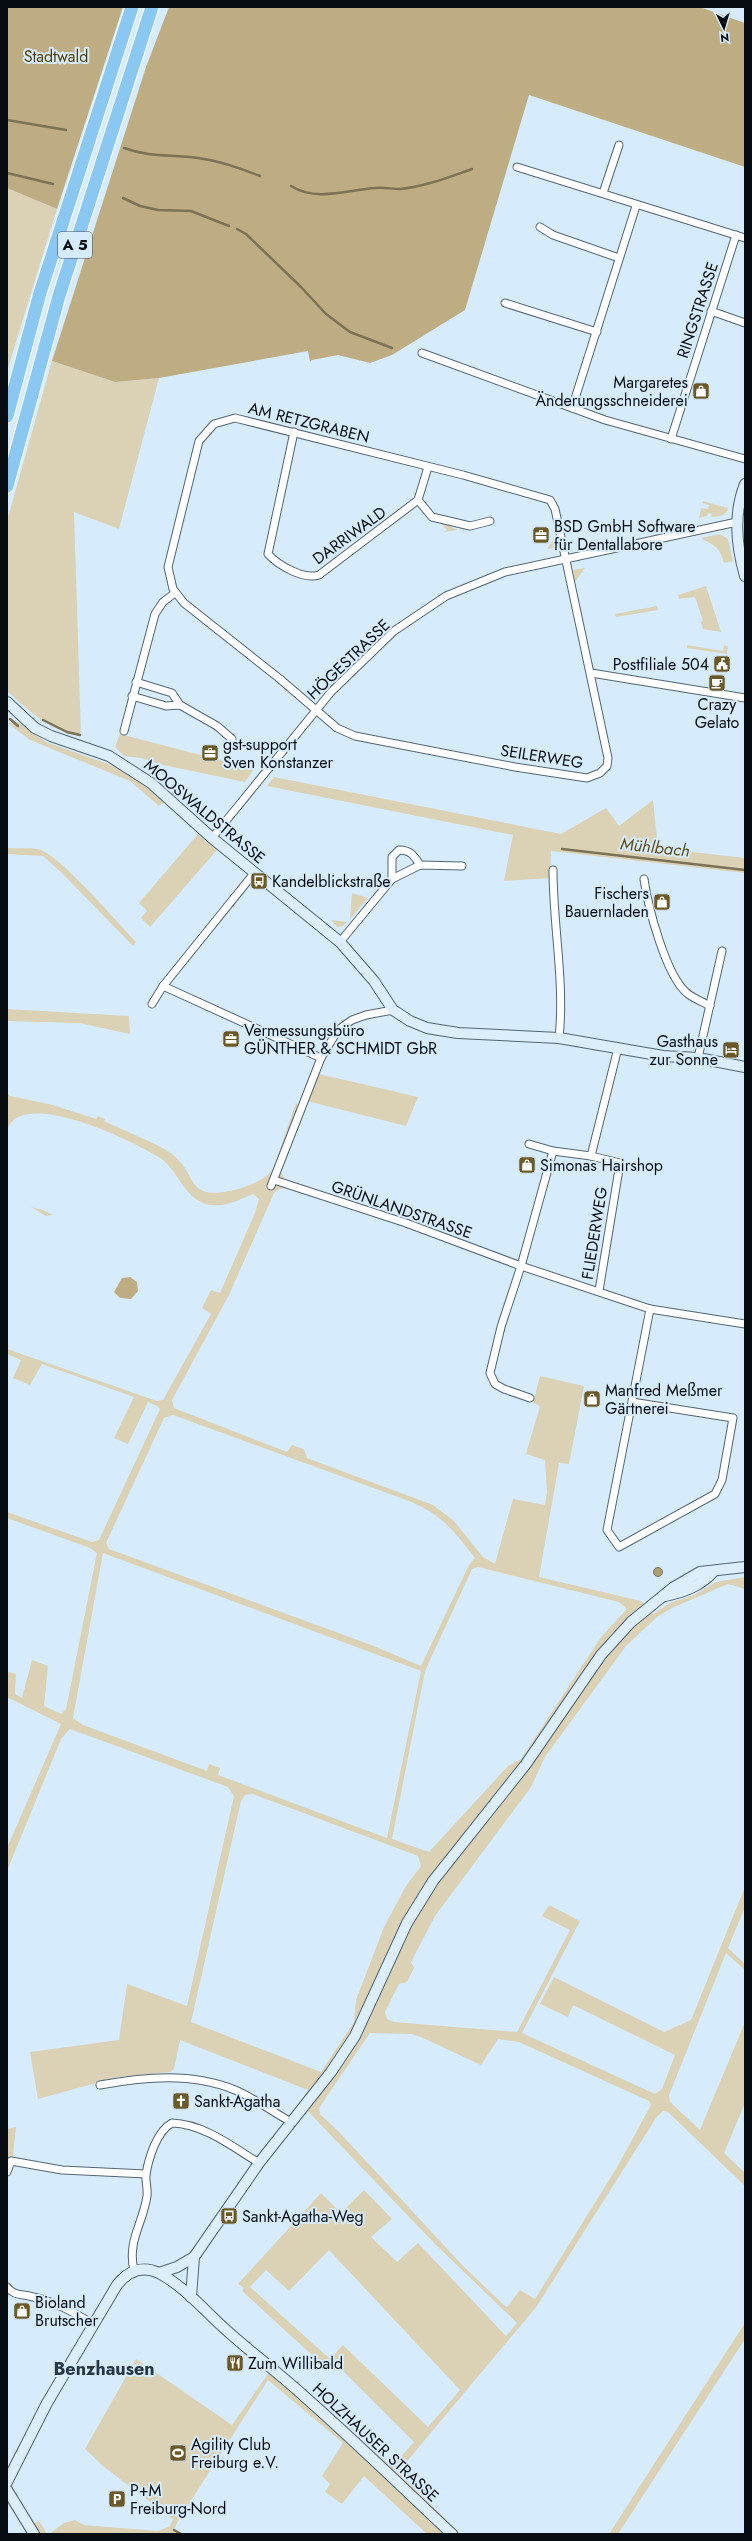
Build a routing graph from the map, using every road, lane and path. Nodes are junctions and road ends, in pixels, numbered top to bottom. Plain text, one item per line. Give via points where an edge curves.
1 (132, 7) edge
2 (152, 7) edge
3 (619, 145) dead end
4 (517, 167) dead end
5 (604, 193) junction
6 (636, 206) junction
7 (540, 227) dead end
8 (736, 235) junction
9 (745, 238) edge
10 (619, 258) junction
11 (505, 303) dead end
12 (711, 311) junction
13 (745, 323) edge
14 (597, 332) junction
15 (422, 353) dead end
16 (572, 408) junction
17 (7, 416) edge
18 (294, 432) junction
19 (671, 439) junction
20 (745, 459) edge
21 (428, 467) junction
22 (745, 484) edge
23 (7, 486) edge
24 (418, 500) junction
25 (490, 521) dead end
26 (737, 522) junction
27 (566, 558) junction
28 (745, 576) edge
29 (176, 593) junction
30 (591, 673) junction
31 (136, 682) junction
32 (132, 696) junction
33 (745, 698) edge
34 (7, 702) edge
35 (180, 705) junction
36 (315, 710) junction
37 (124, 731) dead end
38 (232, 739) dead end
39 (212, 838) junction
40 (420, 866) junction
41 (462, 866) dead end
42 (553, 870) dead end
43 (255, 872) junction
44 (392, 879) junction
45 (644, 879) dead end
46 (340, 942) junction
47 (722, 950) dead end
48 (163, 986) junction
49 (152, 1004) dead end
50 (710, 1006) junction
51 (393, 1010) junction
52 (559, 1038) junction
53 (618, 1048) junction
54 (321, 1058) junction
55 (698, 1058) junction
56 (745, 1067) edge
57 (529, 1144) dead end
58 (553, 1151) junction
59 (591, 1156) junction
60 (521, 1266) junction
61 (599, 1290) junction
62 (650, 1309) junction
63 (745, 1324) edge
64 (530, 1398) dead end
65 (632, 1402) junction
66 (745, 1567) edge
67 (100, 2086) dead end
68 (291, 2122) junction
69 (259, 2163) junction
70 (7, 2172) edge
71 (146, 2174) junction
72 (194, 2257) junction
73 (134, 2271) junction
74 (159, 2273) junction
75 (7, 2287) edge
76 (191, 2297) junction
77 (92, 2324) junction
78 (7, 2482) edge
79 (7, 2490) edge
80 (11, 2503) edge
81 (34, 2534) edge
82 (452, 2534) edge

1 - 17 highway, A 5 via 40,294
2 - 23 highway, A 5 via 59,296
3 - 5 street
4 - 5 street
5 - 6 street
6 - 8 street
6 - 10 street
7 - 10 street via 554,235
8 - 9 street
8 - 12 street, RINGSTRASSE
10 - 14 street
11 - 14 street
12 - 13 street
12 - 19 street, RINGSTRASSE
14 - 16 street
15 - 16 street
16 - 19 street
18 - 21 street, AM RETZGRABEN
18 - 24 street, DARRIWALD via 268,554 277,564 312,577 319,576
18 - 29 street, AM RETZGRABEN via 236,418 214,424 202,436 168,567
19 - 20 street
21 - 24 street
21 - 27 street, AM RETZGRABEN via 470,476 550,500 555,509
22 - 26 street
24 - 25 street via 432,517 470,526
26 - 27 street, HÖGESTRASSE
26 - 28 street via 738,547
27 - 30 street, SEILERWEG
27 - 36 street, HÖGESTRASSE via 504,572 446,596 390,635
29 - 31 street via 163,602 155,614
29 - 36 street, AM RETZGRABEN via 184,603
30 - 33 street
30 - 36 street, SEILERWEG via 608,758 607,766 591,778 516,767 355,736 337,728
31 - 32 street
31 - 35 street via 172,693
32 - 35 street via 166,706
32 - 37 street
34 - 39 street, MOOSWALDSTRASSE via 17,714 46,733 109,756 131,769 151,783
35 - 38 street via 217,726
36 - 39 street, HÖGESTRASSE
39 - 43 street, MOOSWALDSTRASSE
40 - 41 street
40 - 44 street
40 - 44 street via 414,855 406,850 399,850 392,857
42 - 52 street via 555,937 561,997
43 - 46 street, MOOSWALDSTRASSE
43 - 48 street
44 - 46 street
45 - 50 street via 647,900 674,976 688,994
46 - 51 street, MOOSWALDSTRASSE via 370,976
47 - 50 street
48 - 49 street
48 - 54 street
50 - 55 street
51 - 52 street, MOOSWALDSTRASSE via 427,1028 458,1033
51 - 54 street via 352,1020 338,1030
52 - 53 street, MOOSWALDSTRASSE
53 - 55 street, MOOSWALDSTRASSE via 663,1056
53 - 59 street
54 - 60 street, GRÜNLANDSTRASSE via 272,1183 406,1223
55 - 56 street, MOOSWALDSTRASSE
57 - 58 street, FLIEDERWEG
58 - 59 street, FLIEDERWEG
58 - 60 street
59 - 61 street, FLIEDERWEG via 620,1163
60 - 61 street, GRÜNLANDSTRASSE
60 - 64 street via 501,1327 490,1373 495,1384
61 - 62 street, GRÜNLANDSTRASSE
62 - 63 street, GRÜNLANDSTRASSE
62 - 65 street
65 - 65 street via 607,1530 619,1547 715,1494 722,1480 733,1418
66 - 68 street via 700,1572 674,1587 632,1622 601,1655 526,1764 433,1880 407,1923 355,2036 331,2072
67 - 68 street via 142,2078 193,2080 235,2090
68 - 69 street
69 - 71 street via 206,2132 172,2123 164,2128 158,2138
69 - 72 street
70 - 71 street via 11,2161 62,2170
71 - 73 street via 147,2195 130,2254
72 - 74 street via 177,2267
72 - 76 street
73 - 74 street via 145,2269
73 - 77 street via 124,2276
74 - 76 street, HOLZHAUSER STRASSE
75 - 77 street via 13,2294 48,2300 67,2308
76 - 82 street, HOLZHAUSER STRASSE via 209,2316 305,2396
77 - 78 street
79 - 80 street
80 - 81 street

